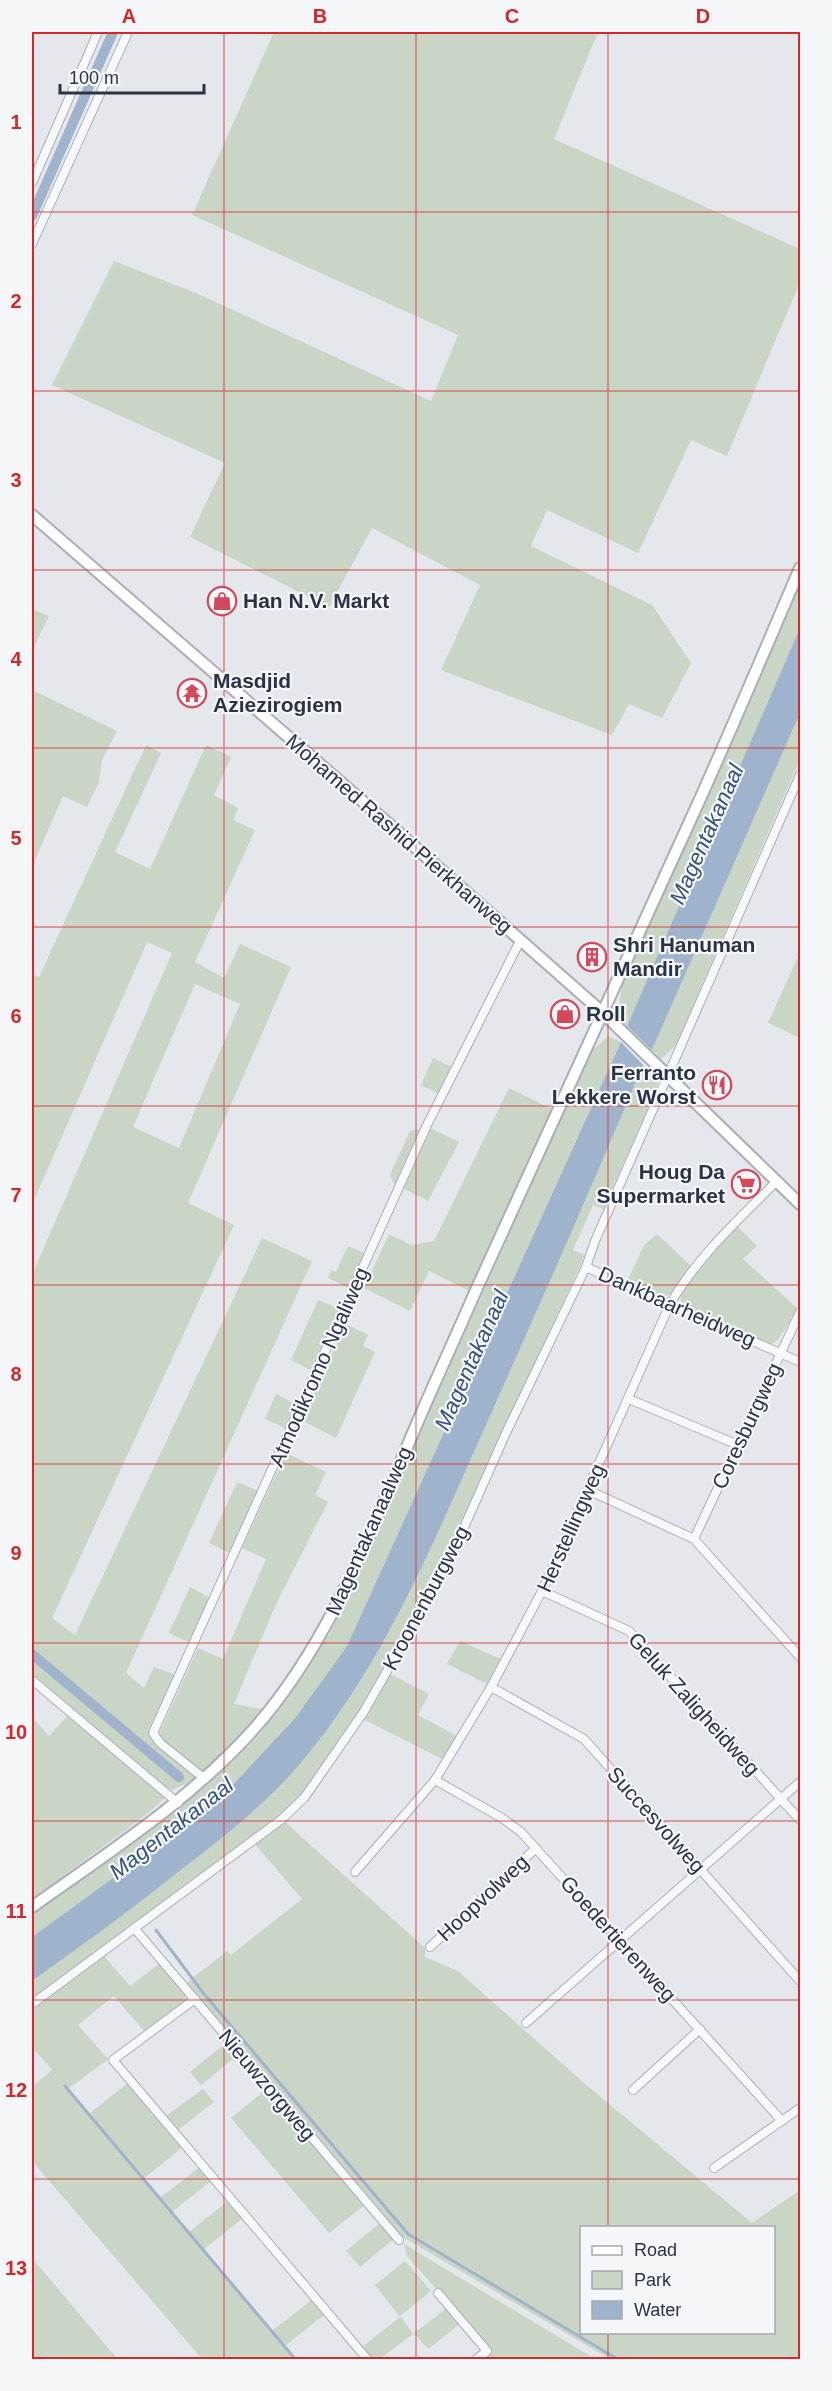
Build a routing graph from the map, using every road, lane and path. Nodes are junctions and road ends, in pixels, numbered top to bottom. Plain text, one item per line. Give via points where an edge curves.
1 (98, 32) edge
2 (128, 32) edge
3 (32, 183) edge
4 (32, 244) edge
5 (32, 515) edge
6 (801, 568) edge
7 (801, 775) edge
8 (520, 941) junction
9 (602, 1012) junction
10 (668, 1076) junction
11 (777, 1181) junction
12 (801, 1204) edge
13 (586, 1267) junction
14 (670, 1304) junction
15 (801, 1312) edge
16 (781, 1352) junction
17 (801, 1362) edge
18 (629, 1399) junction
19 (738, 1445) junction
20 (588, 1490) junction
21 (694, 1539) junction
22 (542, 1592) junction
23 (801, 1657) edge
24 (32, 1680) edge
25 (491, 1687) junction
26 (205, 1779) junction
27 (435, 1780) junction
28 (801, 1782) edge
29 (780, 1799) junction
30 (178, 1803) junction
31 (801, 1820) edge
32 (536, 1848) junction
33 (701, 1870) junction
34 (355, 1872) dead end
35 (32, 1907) edge
36 (135, 1929) junction
37 (620, 1940) junction
38 (430, 1947) dead end
39 (801, 1981) edge
40 (195, 1999) junction
41 (32, 2004) edge
42 (526, 2023) dead end
43 (700, 2029) junction
44 (633, 2090) dead end
45 (801, 2108) edge
46 (782, 2121) junction
47 (714, 2168) dead end
48 (399, 2240) dead end
49 (438, 2293) dead end
50 (368, 2360) edge
51 (476, 2360) edge

1 - 3 street
2 - 4 street
5 - 8 street, Mohamed Rashid Pierkhanweg
6 - 9 street, Magentakanaalweg
7 - 10 street, Kroonenburgweg
8 - 9 street, Mohamed Rashid Pierkhanweg
8 - 26 street, Atmodikromo Ngaliweg via 427,1125 153,1733
9 - 10 street, Mohamed Rashid Pierkhanweg
9 - 26 street, Magentakanaalweg via 321,1637 254,1729
10 - 11 street, Mohamed Rashid Pierkhanweg
10 - 13 street, Kroonenburgweg
11 - 12 street, Mohamed Rashid Pierkhanweg
11 - 14 street, Herstellingweg via 707,1251
13 - 14 street, Dankbaarheidweg
13 - 36 street, Kroonenburgweg via 446,1568 363,1713 330,1762 304,1798 282,1819
14 - 16 street, Dankbaarheidweg
14 - 18 street, Herstellingweg
15 - 16 street, Coresburgweg
16 - 17 street, Dankbaarheidweg
16 - 19 street, Coresburgweg
18 - 19 street
18 - 20 street, Herstellingweg
19 - 21 street, Coresburgweg
20 - 21 street
20 - 22 street, Herstellingweg
21 - 23 street
22 - 25 street, Herstellingweg
22 - 29 street, Geluk Zaligheidweg via 629,1631
24 - 30 street
25 - 27 street, Herstellingweg
25 - 33 street, Succesvolweg via 584,1739
26 - 30 street, Magentakanaalweg
27 - 32 street, Goedertierenweg via 502,1818
27 - 34 street, Herstellingweg
28 - 29 street
29 - 31 street, Geluk Zaligheidweg
29 - 33 street
30 - 35 street, Magentakanaalweg
32 - 37 street, Goedertierenweg
32 - 38 street, Hoopvolweg
33 - 37 street
33 - 39 street, Succesvolweg
36 - 40 street, Nieuwzorgweg
36 - 41 street, Kroonenburgweg
37 - 42 street
37 - 43 street, Goedertierenweg
40 - 48 street, Nieuwzorgweg
40 - 50 street via 113,2060
43 - 44 street
43 - 46 street, Goedertierenweg
45 - 46 street
46 - 47 street
49 - 51 street via 488,2351

